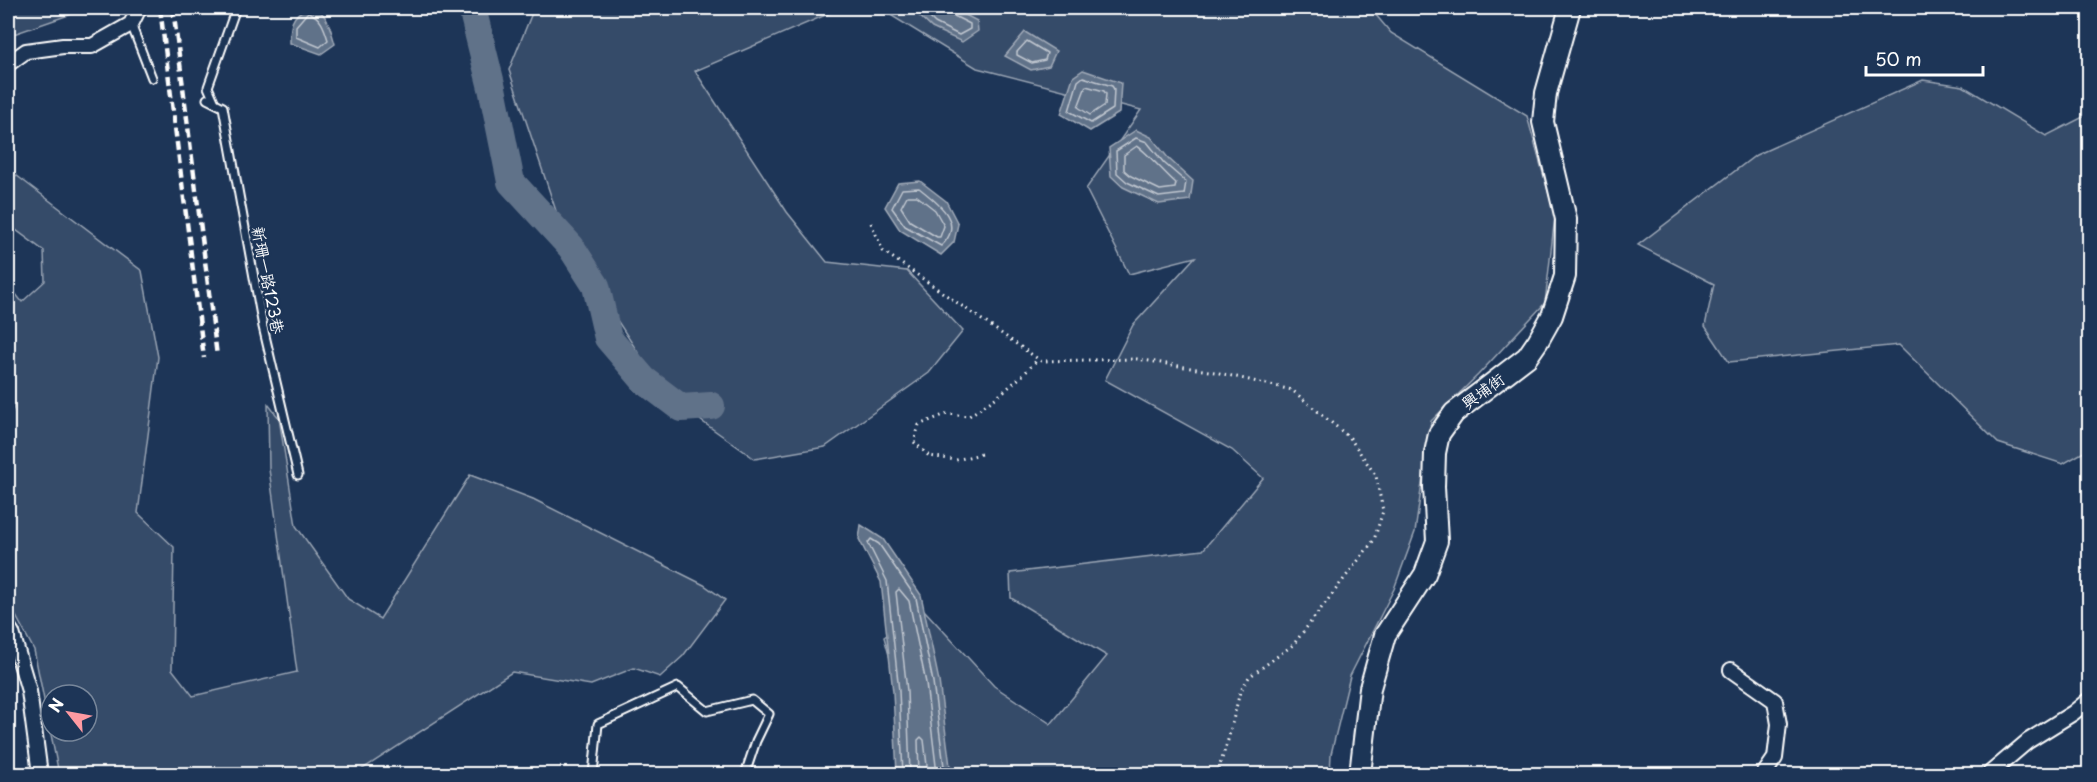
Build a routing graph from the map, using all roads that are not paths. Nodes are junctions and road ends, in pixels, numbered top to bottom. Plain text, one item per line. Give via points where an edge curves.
1 (139, 8) edge
2 (236, 8) edge
3 (1570, 8) edge
4 (131, 24) junction
5 (8, 64) edge
6 (152, 78) dead end
7 (207, 99) dead end
8 (215, 103) junction
9 (298, 474) dead end
10 (8, 627) edge
11 (1731, 670) dead end
12 (2090, 699) edge
13 (40, 774) edge
14 (593, 774) edge
15 (745, 774) edge
16 (1360, 774) edge
17 (1764, 774) edge
18 (1989, 774) edge

1 - 4 street
2 - 8 lane via 208,87
3 - 16 street, 興埔街 via 1546,93 1543,122 1566,219 1565,276 1551,316 1527,357 1454,412 1439,434 1434,487 1437,541 1425,574 1385,635 1370,688
4 - 5 street via 92,46 26,51
4 - 6 lane
7 - 8 lane
8 - 9 lane, 新珊一路123巷 via 223,107 262,327
10 - 13 street via 29,691
11 - 17 street via 1775,701 1779,724 1775,758
12 - 18 street via 2028,741
14 - 15 lane via 598,724 678,687 707,711 752,700 769,714

